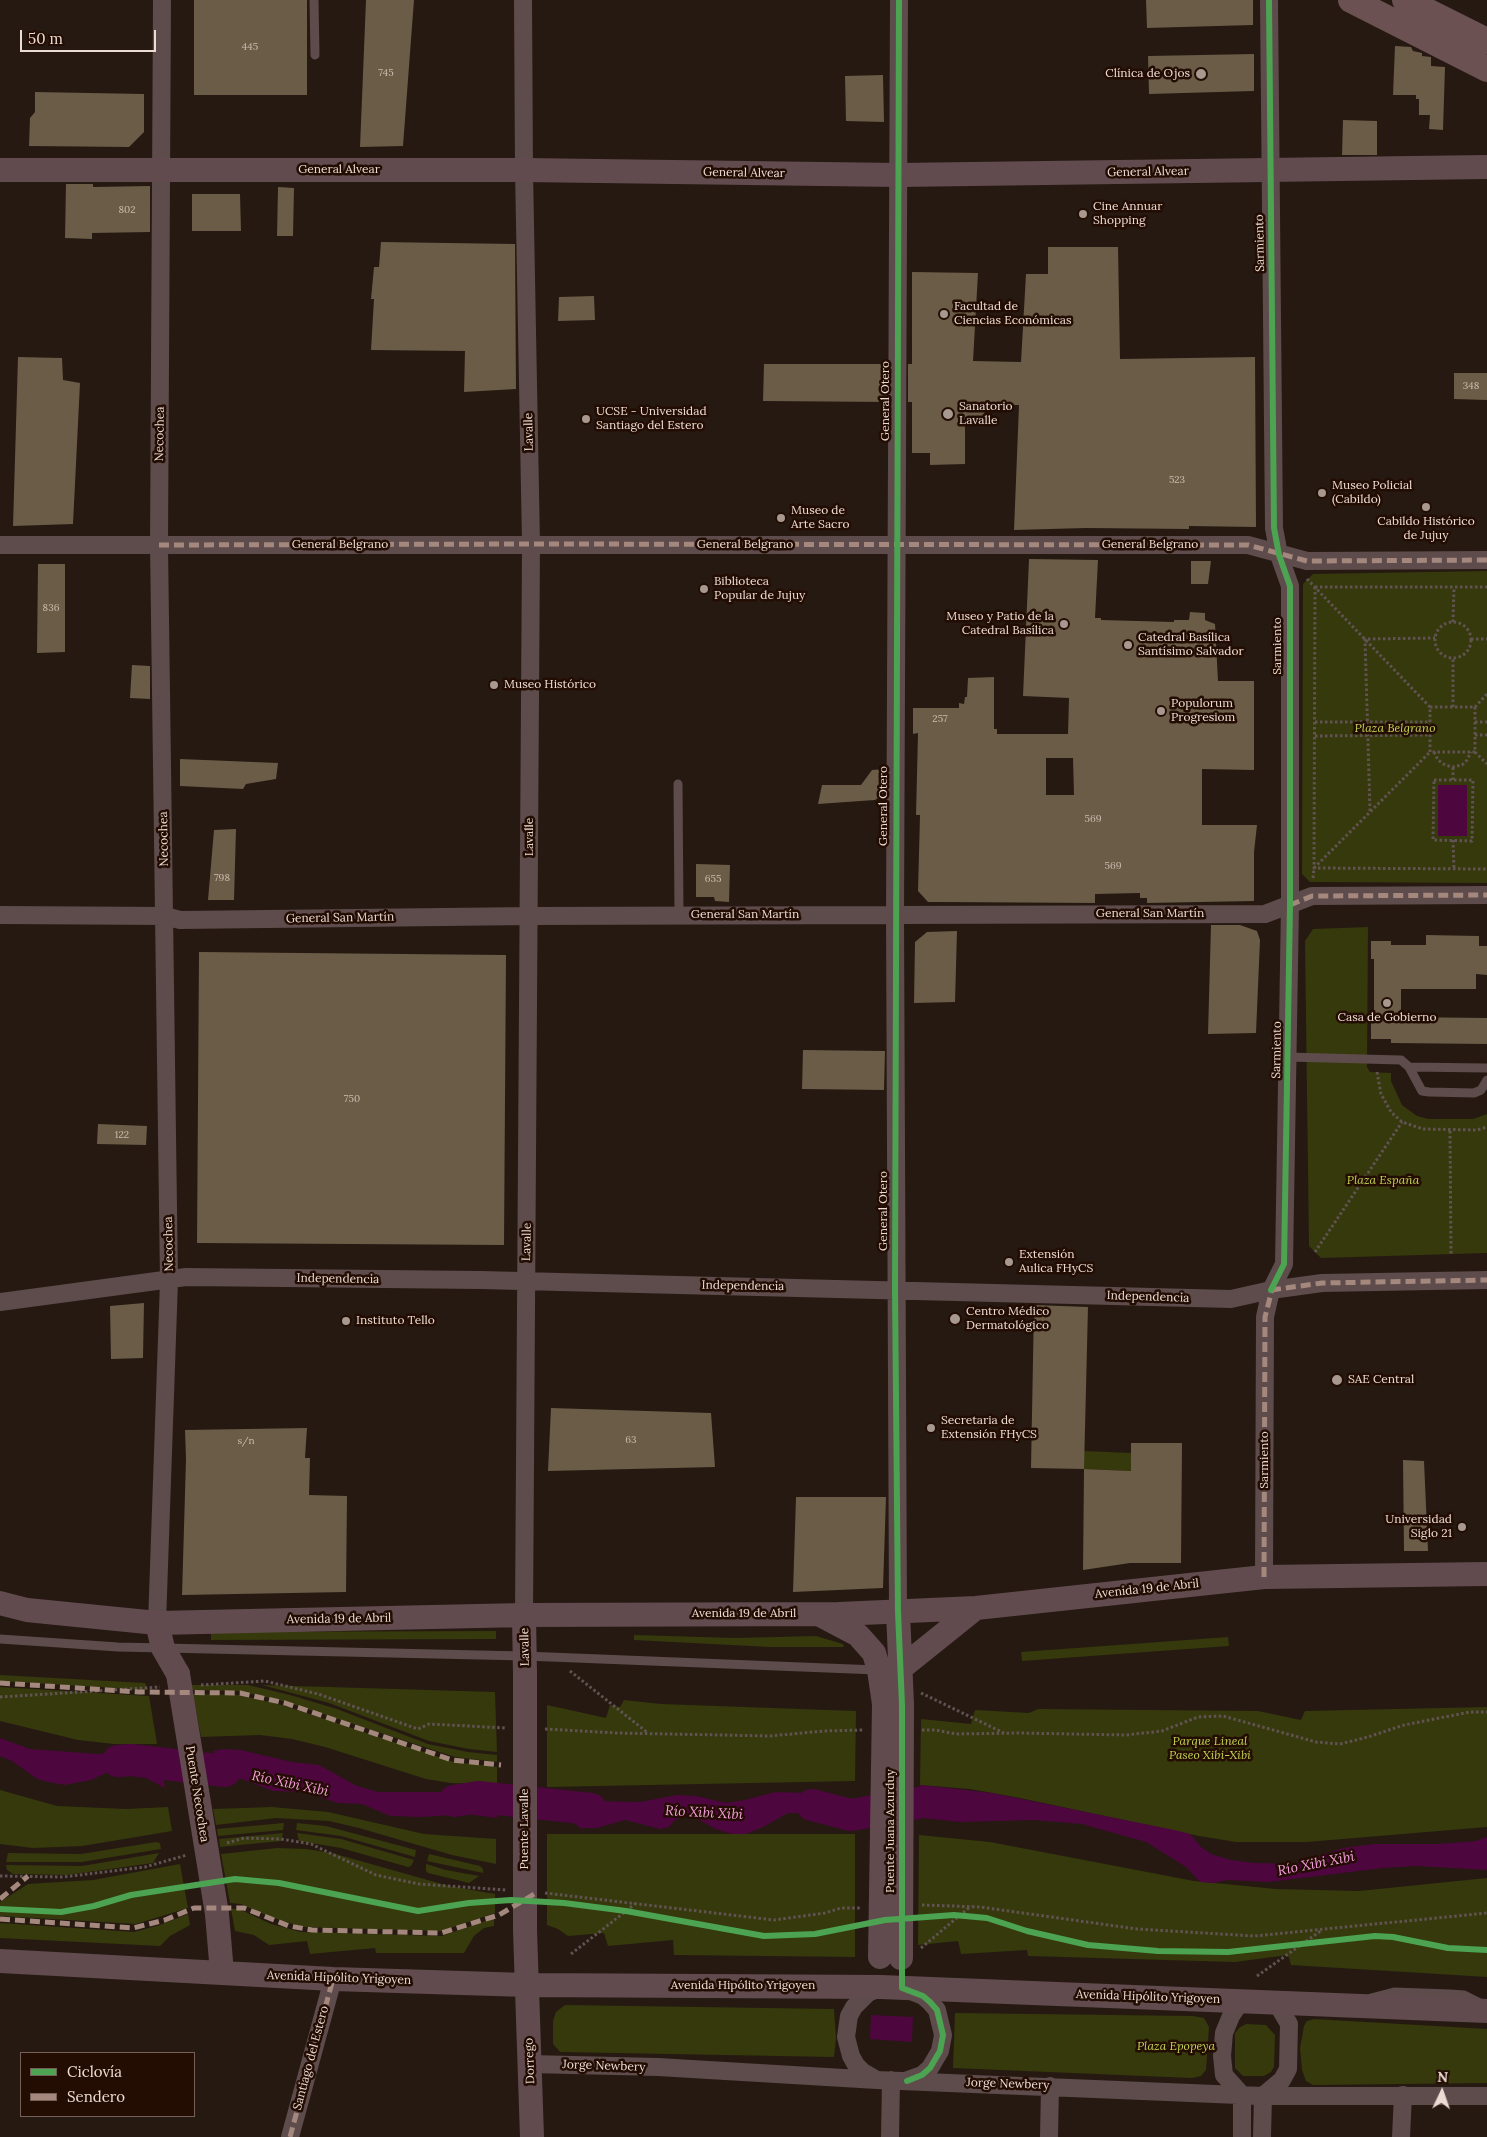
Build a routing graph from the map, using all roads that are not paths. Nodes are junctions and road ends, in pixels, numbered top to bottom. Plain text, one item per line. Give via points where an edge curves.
1 (162, 0) edge
2 (314, 0) edge
3 (523, 0) edge
4 (899, 0) edge
5 (1269, 0) edge
6 (1351, 0) edge
7 (1405, 0) edge
8 (1487, 41) edge
9 (315, 55) dead end
10 (1487, 69) edge
11 (1487, 167) edge
12 (1270, 169) junction
13 (0, 170) edge
14 (162, 170) junction
15 (524, 170) junction
16 (898, 176) junction
17 (531, 544) junction
18 (0, 545) edge
19 (159, 546) junction
20 (897, 546) junction
21 (1279, 555) junction
22 (1487, 560) edge
23 (678, 784) dead end
24 (1487, 895) edge
25 (1290, 904) junction
26 (0, 915) edge
27 (895, 915) junction
28 (165, 916) junction
29 (530, 916) junction
30 (679, 916) junction
31 (1288, 1057) junction
32 (1409, 1067) junction
33 (1487, 1068) edge
34 (1487, 1080) edge
35 (1487, 1280) edge
36 (169, 1281) junction
37 (526, 1282) junction
38 (895, 1289) junction
39 (1270, 1290) junction
40 (0, 1302) edge
41 (1487, 1574) edge
42 (1264, 1577) junction
43 (0, 1604) edge
44 (976, 1608) junction
45 (898, 1612) junction
46 (816, 1614) junction
47 (524, 1615) junction
48 (158, 1623) junction
49 (0, 1639) edge
50 (163, 1648) junction
51 (525, 1665) junction
52 (890, 1670) junction
53 (180, 1682) joint
54 (0, 1960) edge
55 (222, 1973) junction
56 (332, 1978) junction
57 (527, 1984) junction
58 (891, 1988) junction
59 (1241, 2001) junction
60 (1276, 2002) junction
61 (1350, 2004) junction
62 (1487, 2007) edge
63 (1487, 2011) edge
64 (530, 2064) junction
65 (892, 2080) junction
66 (1050, 2086) junction
67 (1242, 2095) junction
68 (1403, 2095) junction
69 (1263, 2096) junction
70 (1487, 2096) edge
71 (531, 2108) junction
72 (290, 2137) edge
73 (525, 2137) edge
74 (532, 2137) edge
75 (890, 2137) edge
76 (1049, 2137) edge
77 (1242, 2137) edge
78 (1262, 2137) edge
79 (1401, 2137) edge

1 - 14 street, Necochea
2 - 9 lane
3 - 15 street, Lavalle
4 - 16 street, General Otero
5 - 12 street, Sarmiento
6 - 10 main road
7 - 8 main road
11 - 12 main road, General Alvear
12 - 16 main road, General Alvear
12 - 21 street, Sarmiento via 1274,528
13 - 14 main road, General Alvear
14 - 15 main road, General Alvear
14 - 19 street, Necochea
15 - 16 main road, General Alvear
15 - 17 street, Lavalle
16 - 20 street, General Otero
17 - 19 street, General Belgrano
17 - 20 street, General Belgrano
17 - 29 street, Lavalle
18 - 19 street, General Belgrano
19 - 28 street, Necochea
20 - 21 street, General Belgrano via 1248,545
20 - 27 street, General Otero
21 - 22 street, General Belgrano via 1306,561
21 - 25 street, Sarmiento via 1290,586
23 - 30 lane
24 - 25 street, General San Martín via 1312,896
25 - 27 street, General San Martín via 1265,914
25 - 31 street, Sarmiento
26 - 28 street, General San Martín
27 - 30 street, General San Martín
27 - 38 street, General Otero
28 - 29 street, General San Martín via 180,920
28 - 36 street, Necochea
29 - 30 street, General San Martín
29 - 37 street, Lavalle
31 - 32 lane via 1401,1060
31 - 39 street, Sarmiento via 1284,1264
32 - 33 lane
32 - 34 lane via 1422,1091 1474,1093 1481,1090
35 - 39 street, Independencia via 1322,1284
36 - 37 street, Independencia via 196,1277
36 - 40 street, Independencia
36 - 48 street, Necochea
37 - 38 street, Independencia
37 - 47 street, Lavalle
38 - 39 street, Independencia via 1231,1299
38 - 45 street, General Otero
39 - 42 street, Sarmiento via 1265,1317
41 - 42 main road, Avenida 19 de Abril
42 - 44 main road, Avenida 19 de Abril
43 - 48 main road, Avenida 19 de Abril via 27,1610
44 - 45 main road, Avenida 19 de Abril
44 - 52 main road
45 - 46 main road, Avenida 19 de Abril
45 - 52 main road, Puente Juana Azurduy
46 - 47 main road, Avenida 19 de Abril
46 - 52 main road via 864,1640
47 - 48 main road, Avenida 19 de Abril
47 - 51 main road, Lavalle
48 - 50 main road, Necochea
49 - 50 lane
50 - 51 lane
50 - 53 main road, Necochea
51 - 52 lane
51 - 57 main road, Puente Lavalle, bridge
52 - 58 main road, Puente Juana Azurduy, bridge via 901,1700 900,1955
53 - 55 main road, Puente Necochea, bridge via 217,1914
54 - 55 main road, Avenida Hipólito Yrigoyen
55 - 56 main road, Avenida Hipólito Yrigoyen
56 - 57 main road, Avenida Hipólito Yrigoyen
56 - 72 street, Santiago del Estero
57 - 58 main road, Avenida Hipólito Yrigoyen
57 - 64 main road, Dorrego
58 - 59 main road, Avenida Hipólito Yrigoyen
58 - 65 street via 868,1993 854,2007 849,2016 846,2037 851,2056 863,2072
58 - 65 street via 923,1996 930,2002 937,2010 943,2035 940,2051 930,2068 922,2075
59 - 60 main road, Avenida Hipólito Yrigoyen
59 - 67 street via 1224,2033 1222,2056 1224,2076
60 - 61 main road, Avenida Hipólito Yrigoyen
60 - 69 street via 1289,2024 1288,2069 1282,2080
61 - 62 lane via 1394,1992 1464,1995
61 - 63 main road, Avenida Hipólito Yrigoyen
64 - 65 street, Jorge Newbery via 658,2067
64 - 71 main road, Dorrego
65 - 66 street, Jorge Newbery
65 - 75 street
66 - 67 street, Jorge Newbery
66 - 76 street
67 - 69 street, Jorge Newbery
67 - 77 street
68 - 69 street, Jorge Newbery
68 - 70 street, Jorge Newbery
68 - 79 street
69 - 78 street
71 - 73 main road
71 - 74 main road, Dorrego

